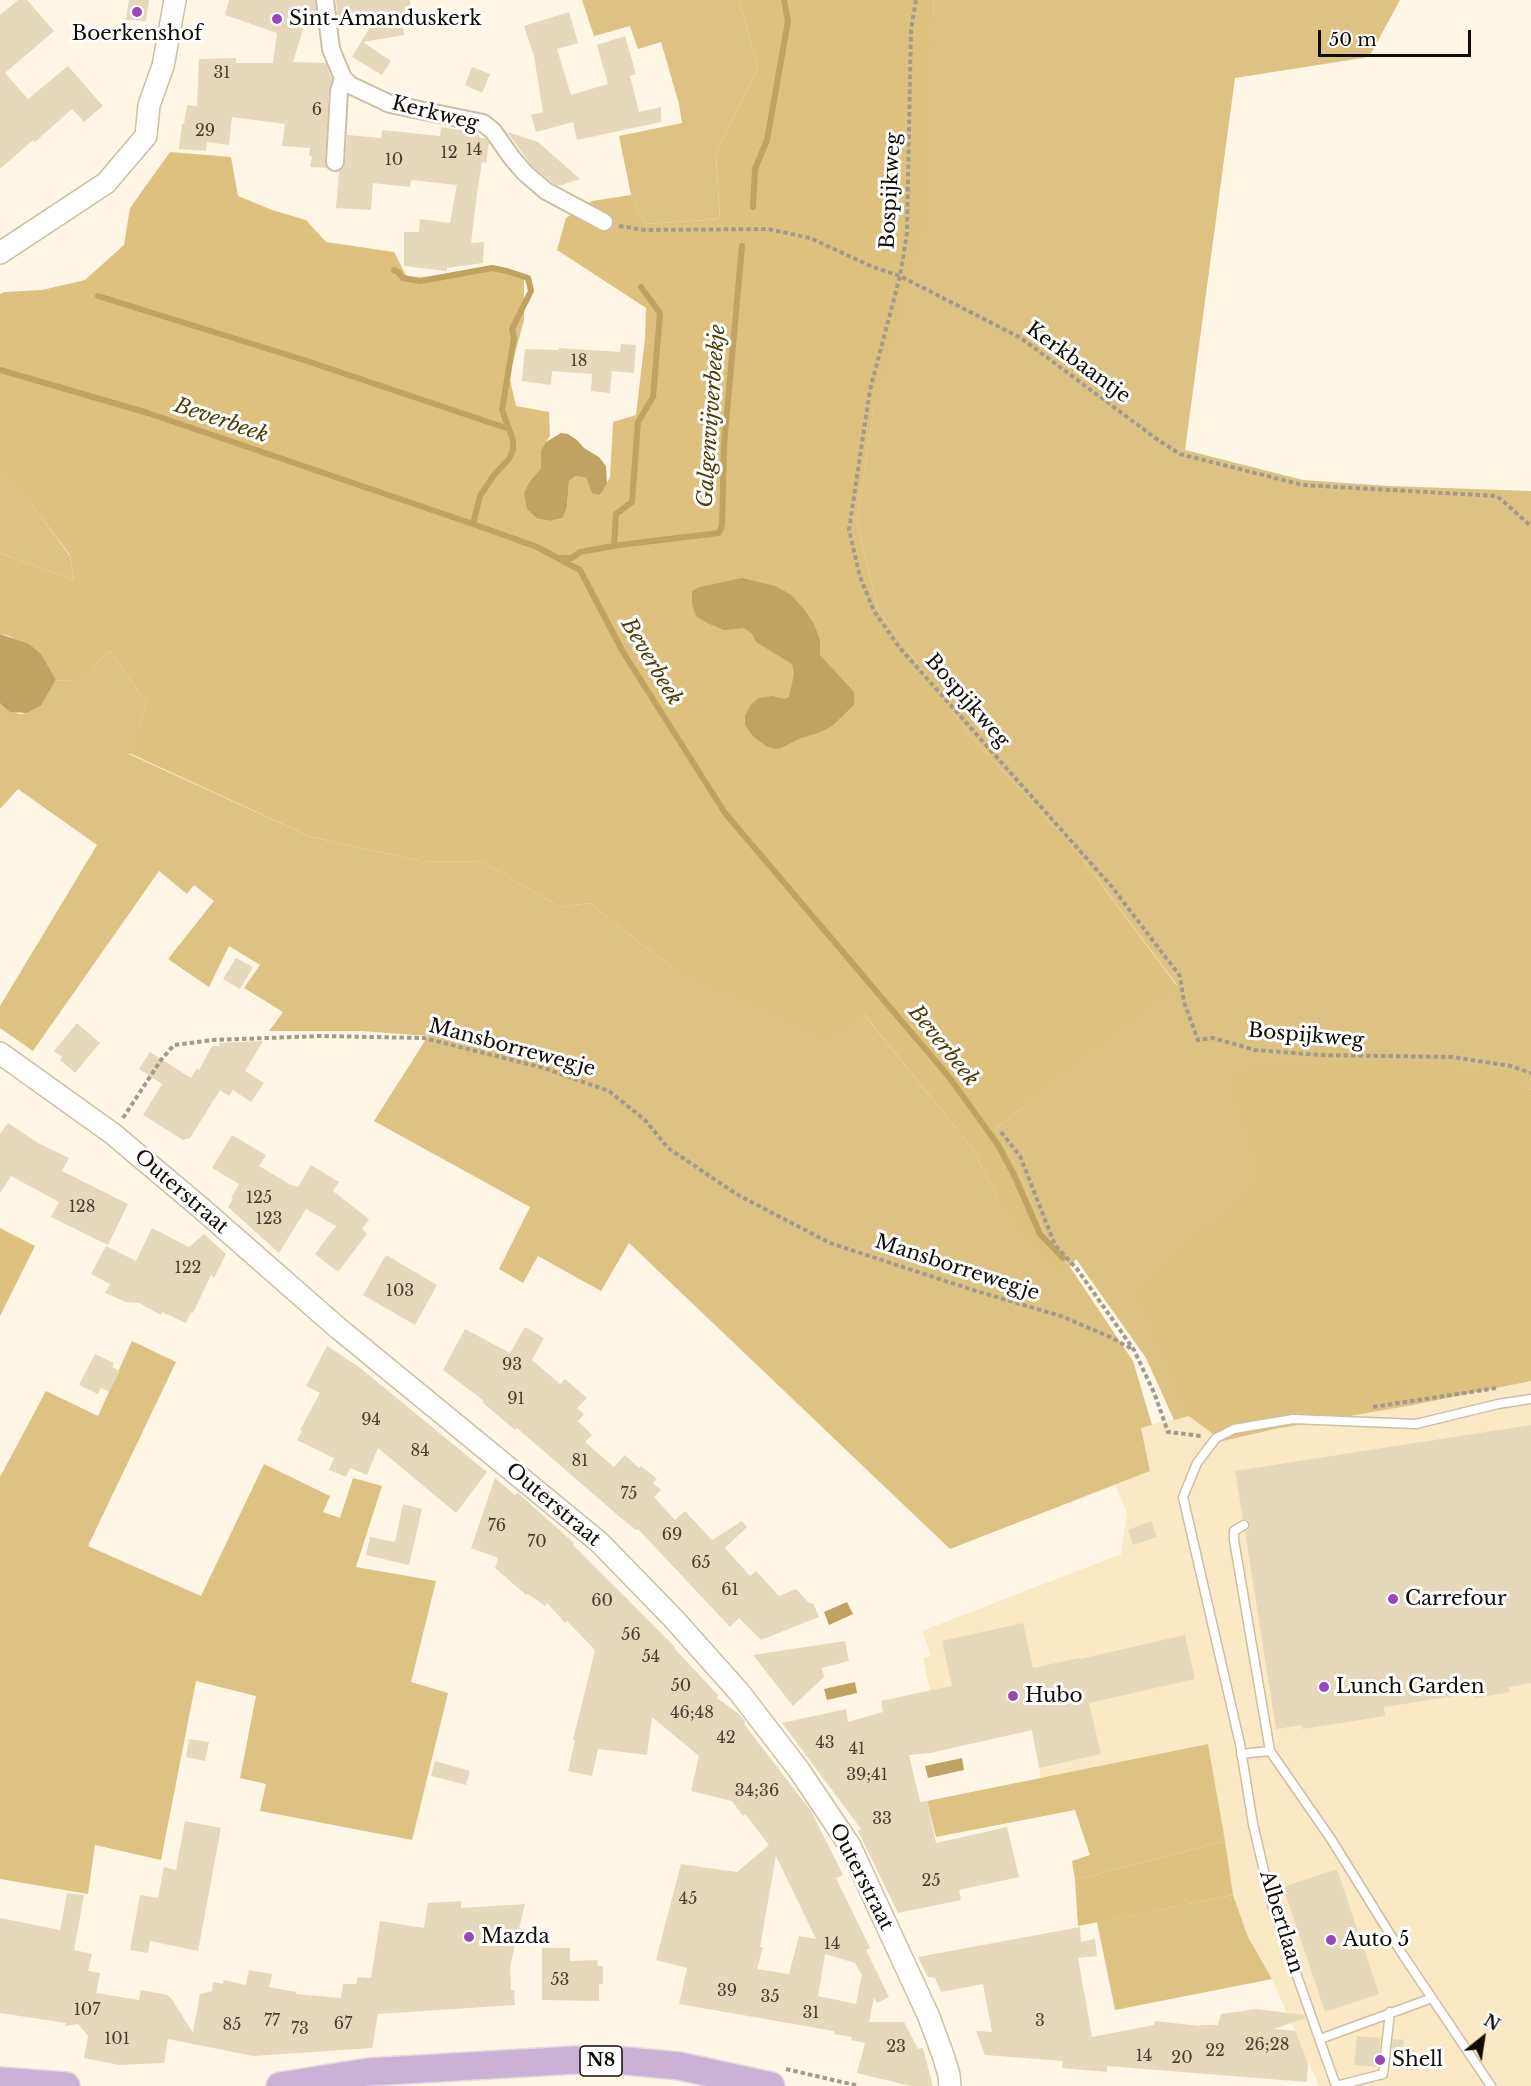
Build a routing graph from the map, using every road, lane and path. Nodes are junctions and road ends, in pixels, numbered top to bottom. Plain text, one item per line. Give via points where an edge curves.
1 (175, 0) edge
2 (325, 0) edge
3 (915, 0) edge
4 (343, 78) junction
5 (334, 162) dead end
6 (604, 222) joint
7 (0, 254) edge
8 (900, 276) junction
9 (1531, 526) edge
10 (0, 1053) edge
11 (1531, 1073) edge
12 (1001, 1132) dead end
13 (113, 1134) junction
14 (1134, 1350) junction
15 (1505, 1387) dead end
16 (1531, 1399) edge
17 (1371, 1407) dead end
18 (1216, 1438) junction
19 (1244, 1525) dead end
20 (1270, 1750) junction
21 (1241, 1754) junction
22 (1432, 1998) junction
23 (1390, 2012) junction
24 (1320, 2039) junction
25 (429, 2068) junction
26 (0, 2081) edge
27 (66, 2086) edge
28 (280, 2086) edge
29 (406, 2086) edge
30 (771, 2086) edge
31 (950, 2086) edge
32 (1336, 2086) edge
33 (1491, 2086) edge

1 - 7 street via 163,66 149,105 146,136 106,183
2 - 4 street via 331,49
3 - 8 path, Bospijkweg via 907,233
4 - 5 street
4 - 6 street, Kerkweg via 390,104 483,123 525,173 546,191
6 - 8 path, Kerkbaantje via 645,230 782,231 810,238
8 - 9 path, Kerkbaantje via 1021,338 1180,454 1303,485 1497,496
8 - 11 path, Bospijkweg via 870,390 849,530 860,577 874,611 899,647 1112,886 1180,976 1184,1002 1198,1040 1213,1038 1255,1050 1320,1055 1452,1057
10 - 13 street, Outerstraat
12 - 14 path via 1020,1156 1055,1245 1077,1269
13 - 14 path, Mansborrewegje via 174,1045 320,1036 424,1038 544,1068 609,1091 645,1120 668,1148 738,1196 830,1243 1061,1316
13 - 31 street, Outerstraat via 338,1328 598,1542 739,1692 799,1770 850,1846 929,2017 950,2075
14 - 18 path via 1167,1432
15 - 17 path
16 - 18 lane via 1416,1424 1293,1419 1234,1429
18 - 21 lane, Albertlaan via 1197,1462 1183,1497
19 - 20 lane via 1234,1531 1234,1540
20 - 21 lane
20 - 22 lane via 1337,1847
21 - 24 lane, Albertlaan via 1272,1905
22 - 23 lane
22 - 33 lane
23 - 24 lane
23 - 32 lane via 1383,2074
24 - 32 lane, Albertlaan
25 - 28 main road, N8 via 368,2072
25 - 29 main road
25 - 30 main road, N8 via 627,2061 679,2066
26 - 27 main road

